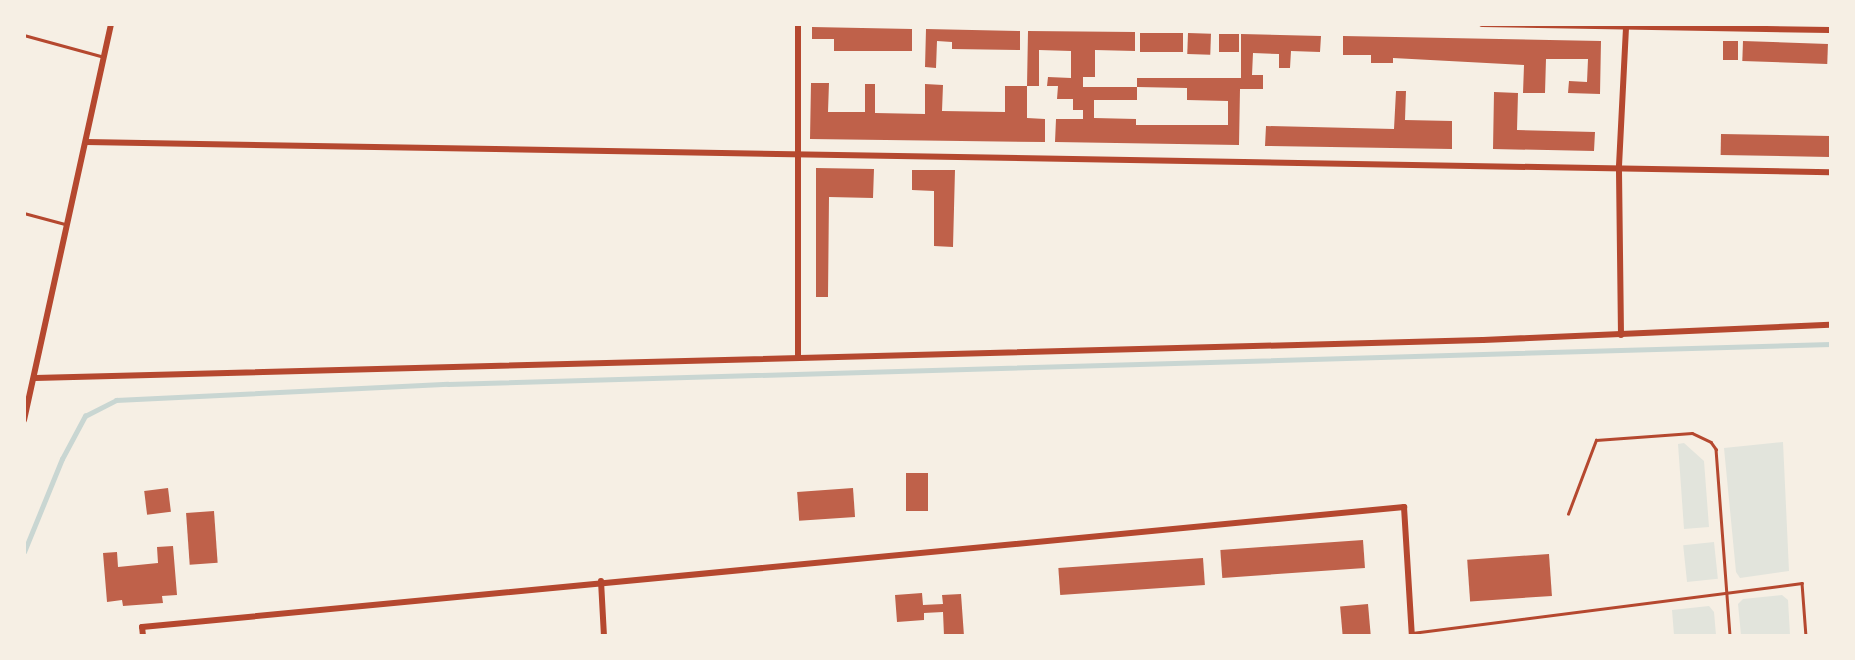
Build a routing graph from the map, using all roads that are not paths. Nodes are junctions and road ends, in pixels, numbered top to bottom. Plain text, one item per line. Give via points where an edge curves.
1 (111, 24) edge
2 (798, 24) edge
3 (1482, 24) edge
4 (1626, 26) edge
5 (1830, 30) edge
6 (24, 35) edge
7 (104, 57) junction
8 (86, 142) junction
9 (798, 151) junction
10 (1619, 166) junction
11 (1830, 172) edge
12 (24, 213) edge
13 (68, 225) junction
14 (1830, 325) edge
15 (1621, 335) junction
16 (798, 358) junction
17 (35, 378) junction
18 (24, 420) edge
19 (1568, 514) dead end
20 (601, 582) junction
21 (1727, 593) junction
22 (1412, 634) edge
23 (143, 635) edge
24 (604, 635) edge
25 (1730, 635) edge
26 (1806, 635) edge

1 - 7 street
2 - 9 street
3 - 4 street
4 - 5 street
4 - 10 street
6 - 7 lane
7 - 8 street
8 - 9 street
8 - 13 street
9 - 10 street
9 - 16 street
10 - 11 street
10 - 15 street
12 - 13 lane
13 - 17 street
14 - 15 street
15 - 16 street
16 - 17 street
17 - 18 street
19 - 21 lane via 1596,440 1702,435 1716,449
20 - 22 street via 1404,508
20 - 23 street via 142,626
20 - 24 street
21 - 22 lane
21 - 25 lane
21 - 26 lane via 1802,583

